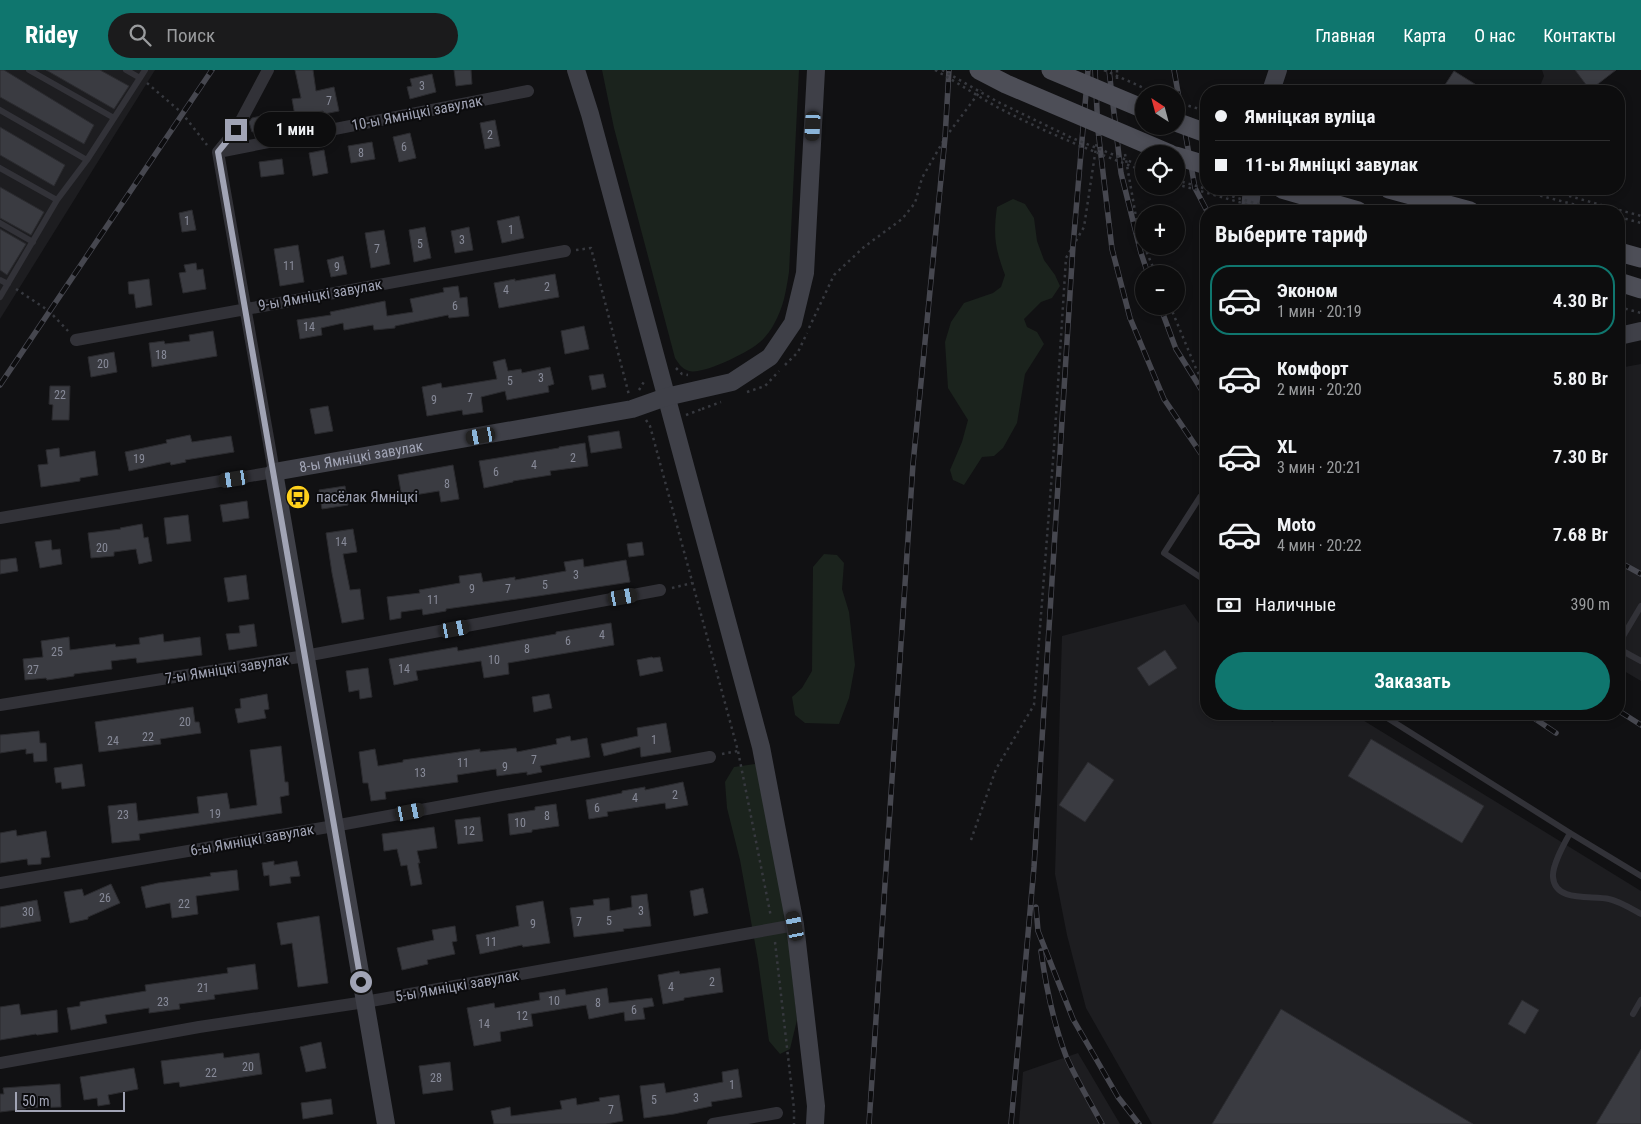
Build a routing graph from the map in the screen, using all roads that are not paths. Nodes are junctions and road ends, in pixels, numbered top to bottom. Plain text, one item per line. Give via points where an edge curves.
1 (29, 70) edge
2 (126, 70) edge
3 (144, 70) edge
4 (268, 70) edge
5 (576, 70) edge
6 (585, 70) edge
7 (816, 70) edge
8 (1050, 70) edge
9 (1278, 70) edge
10 (140, 78) junction
11 (981, 78) edge
12 (1273, 85) edge
13 (528, 91) dead end
14 (1135, 105) edge
15 (0, 110) edge
16 (590, 114) junction
17 (114, 118) junction
18 (1185, 125) edge
19 (1200, 131) edge
20 (1149, 145) edge
21 (218, 152) junction
22 (1185, 159) edge
23 (87, 160) junction
24 (1200, 163) edge
25 (0, 168) edge
26 (1302, 195) edge
27 (1411, 195) edge
28 (57, 200) junction
29 (1336, 205) edge
30 (1448, 205) edge
31 (0, 223) edge
32 (33, 242) junction
33 (565, 251) dead end
34 (1625, 254) edge
35 (1641, 258) edge
36 (0, 280) edge
37 (8, 284) junction
38 (1625, 284) edge
39 (1641, 288) edge
40 (0, 297) edge
41 (245, 308) junction
42 (1641, 331) edge
43 (1625, 335) edge
44 (76, 340) road end
45 (666, 397) junction
46 (274, 472) junction
47 (1200, 497) edge
48 (0, 518) edge
49 (1200, 577) edge
50 (660, 590) road end
51 (1641, 606) edge
52 (1625, 633) edge
53 (1625, 652) edge
54 (305, 656) junction
55 (1641, 661) edge
56 (0, 705) edge
57 (1391, 720) edge
58 (710, 757) dead end
59 (334, 826) junction
60 (1570, 833) junction
61 (1641, 876) edge
62 (0, 883) edge
63 (1641, 914) edge
64 (795, 926) junction
65 (1641, 1000) edge
66 (365, 1002) junction
67 (1633, 1014) dead end
68 (0, 1063) edge
69 (777, 1113) dead end
70 (386, 1124) edge
71 (713, 1124) edge
72 (815, 1124) edge

1 - 17 lane
2 - 10 lane
3 - 10 lane
4 - 21 street via 236,130
5 - 16 main road
6 - 16 main road
7 - 45 main road, 8-ы Ямніцкі завулак via 805,273 793,323 770,357 732,382
8 - 14 main road, bridge
9 - 12 main road
10 - 17 lane
11 - 20 main road, bridge via 1006,84
13 - 21 street, 10-ы Ямніцкі завулак
15 - 23 lane
16 - 45 main road
17 - 23 lane
18 - 19 main road, bridge
21 - 41 street
22 - 24 main road, bridge
23 - 28 lane
25 - 28 lane
26 - 29 main road
27 - 30 main road
28 - 32 lane
31 - 32 lane
32 - 37 lane
33 - 41 street, 9-ы Ямніцкі завулак
34 - 35 main road
36 - 37 lane
37 - 40 lane
38 - 39 main road
41 - 44 street, 9-ы Ямніцкі завулак
41 - 46 street
42 - 43 main road
45 - 46 main road, 8-ы Ямніцкі завулак
45 - 64 main road via 761,747
46 - 48 street, 8-ы Ямніцкі завулак
46 - 54 main road
47 - 49 lane via 1164,553
50 - 54 street, 7-ы Ямніцкі завулак
51 - 52 lane
53 - 55 lane
54 - 56 street, 7-ы Ямніцкі завулак
54 - 59 main road
57 - 60 lane
58 - 59 street, 6-ы Ямніцкі завулак
59 - 62 street, 6-ы Ямніцкі завулак
59 - 66 main road
60 - 61 lane
60 - 63 lane via 1552,876 1556,887 1566,895 1610,899
64 - 66 street, 5-ы Ямніцкі завулак
64 - 72 main road via 816,1106
65 - 67 lane
66 - 68 street, 5-ы Ямніцкі завулак via 199,1027
66 - 70 main road
69 - 71 street

